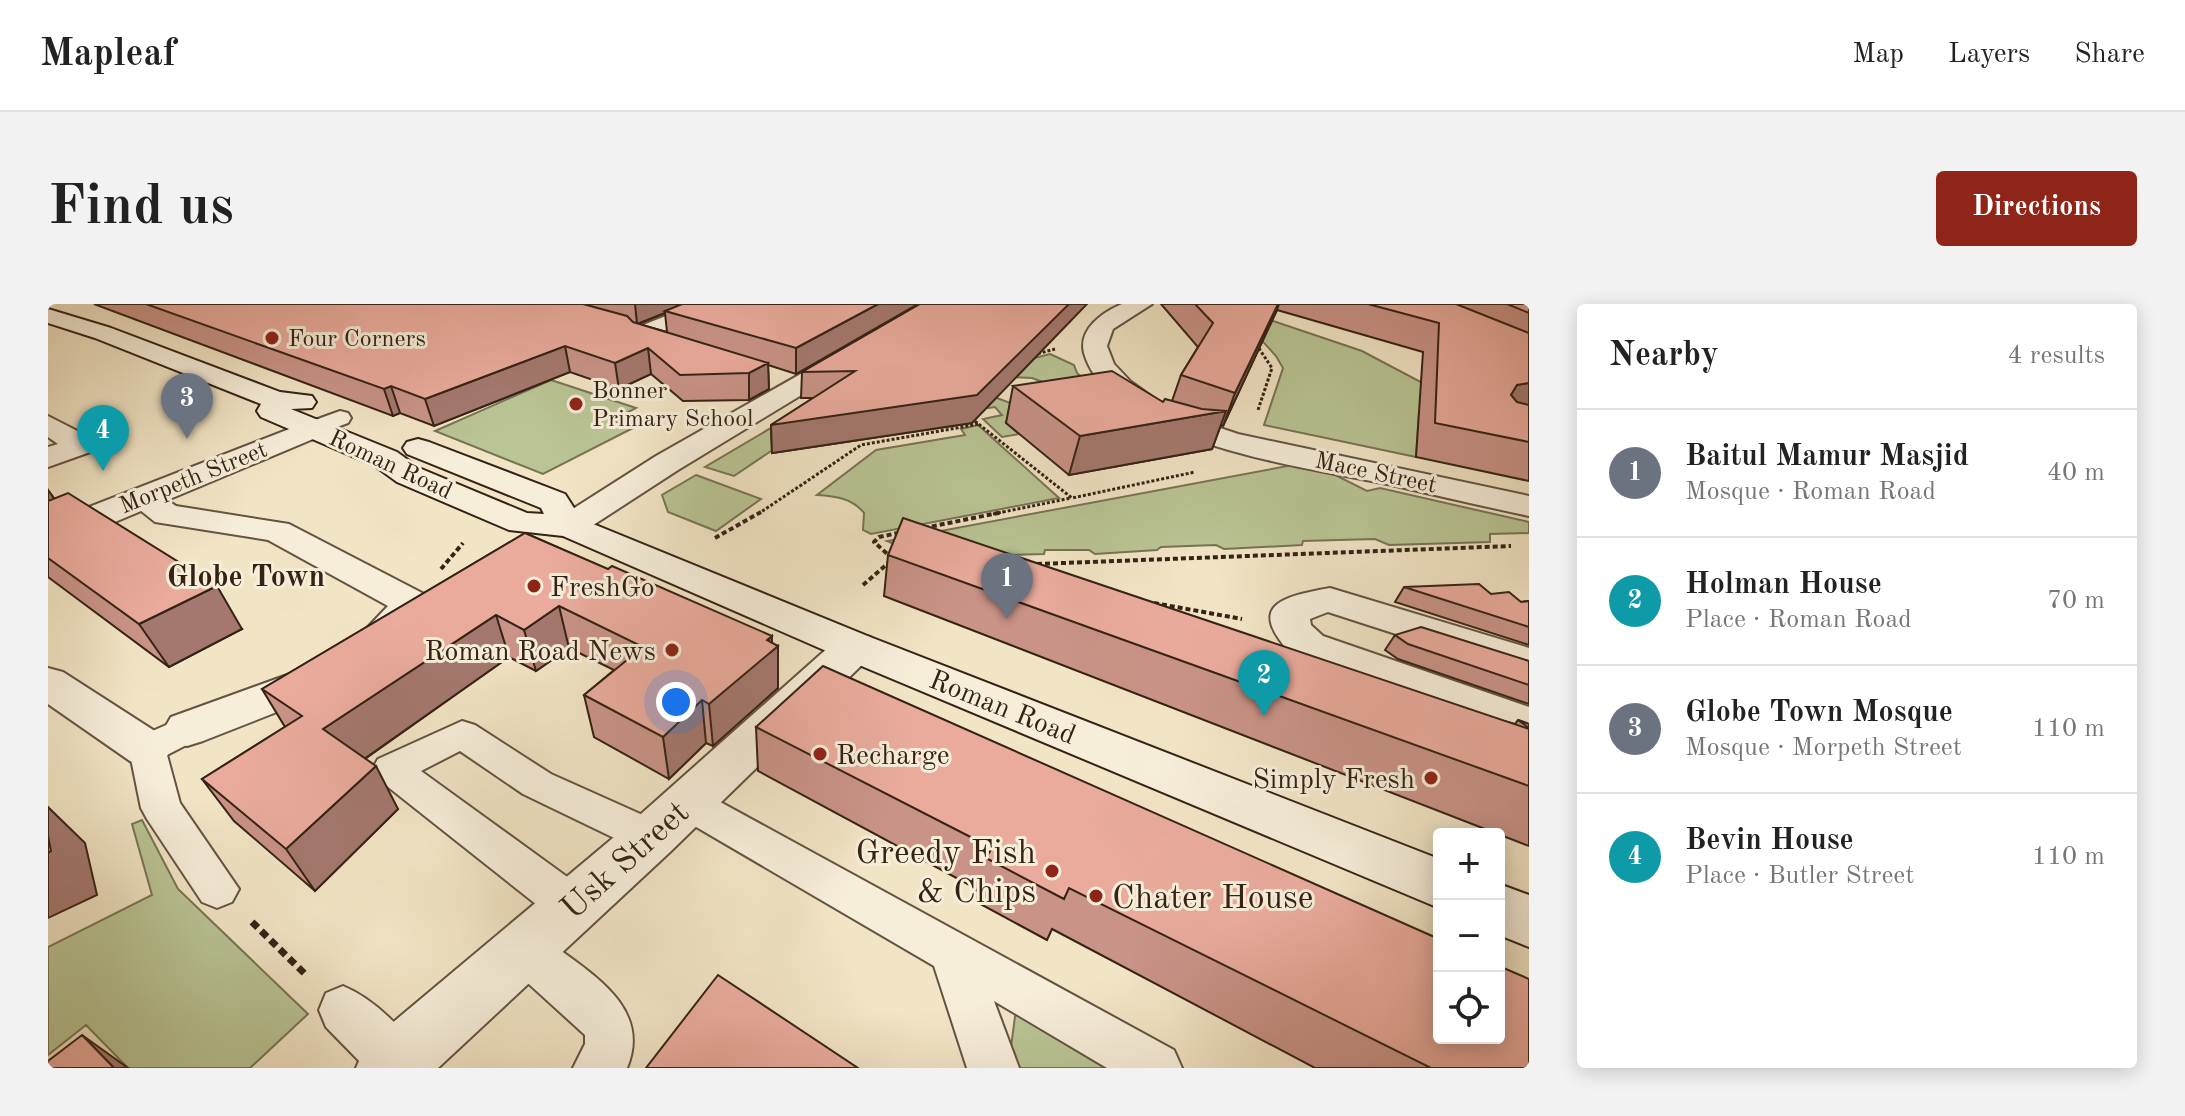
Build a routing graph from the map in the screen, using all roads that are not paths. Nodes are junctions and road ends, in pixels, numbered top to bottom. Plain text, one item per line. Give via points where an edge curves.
1 (715, 304) edge
2 (940, 304) edge
3 (1141, 304) edge
4 (48, 316) edge
5 (704, 357) edge
6 (762, 375) edge
7 (800, 387) junction
8 (328, 423) junction
9 (48, 425) edge
10 (48, 458) edge
11 (143, 500) junction
12 (1529, 506) edge
13 (569, 526) junction
14 (48, 539) edge
15 (855, 647) junction
16 (1529, 663) edge
17 (48, 683) edge
18 (1529, 724) edge
19 (187, 729) joint
20 (147, 749) junction
21 (669, 820) junction
22 (1433, 882) edge
23 (217, 889) road end
24 (572, 906) junction
25 (1505, 911) edge
26 (1529, 921) edge
27 (523, 949) junction
28 (952, 952) junction
29 (343, 1010) road end
30 (392, 1065) edge
31 (599, 1068) edge
32 (993, 1068) edge
33 (1156, 1068) edge

1 - 5 street via 634,333
2 - 7 street
3 - 12 street, Mace Street via 1109,320 1099,332 1096,353 1134,400 1161,417 1232,441
4 - 8 street, Roman Road via 276,400 271,411
6 - 7 street
7 - 13 street
8 - 11 street, Morpeth Street
8 - 13 street, Roman Road via 408,475 521,523
9 - 10 street via 82,445
11 - 14 street, Morpeth Street
11 - 19 street via 167,515 277,531 412,603 366,655 338,672
13 - 15 street, Roman Road
15 - 21 street, Usk Street
15 - 22 street, Roman Road
16 - 18 street via 1330,600 1290,614 1291,629 1308,646
17 - 20 street
19 - 20 lane
20 - 23 lane via 161,808
21 - 24 street, Usk Street
21 - 24 lane via 537,784 462,734 391,769
21 - 28 lane
24 - 27 street, Usk Street
25 - 26 street
27 - 30 street, Usk Street
27 - 31 lane via 604,1019 612,1043
28 - 32 lane
28 - 33 lane
29 - 30 lane

